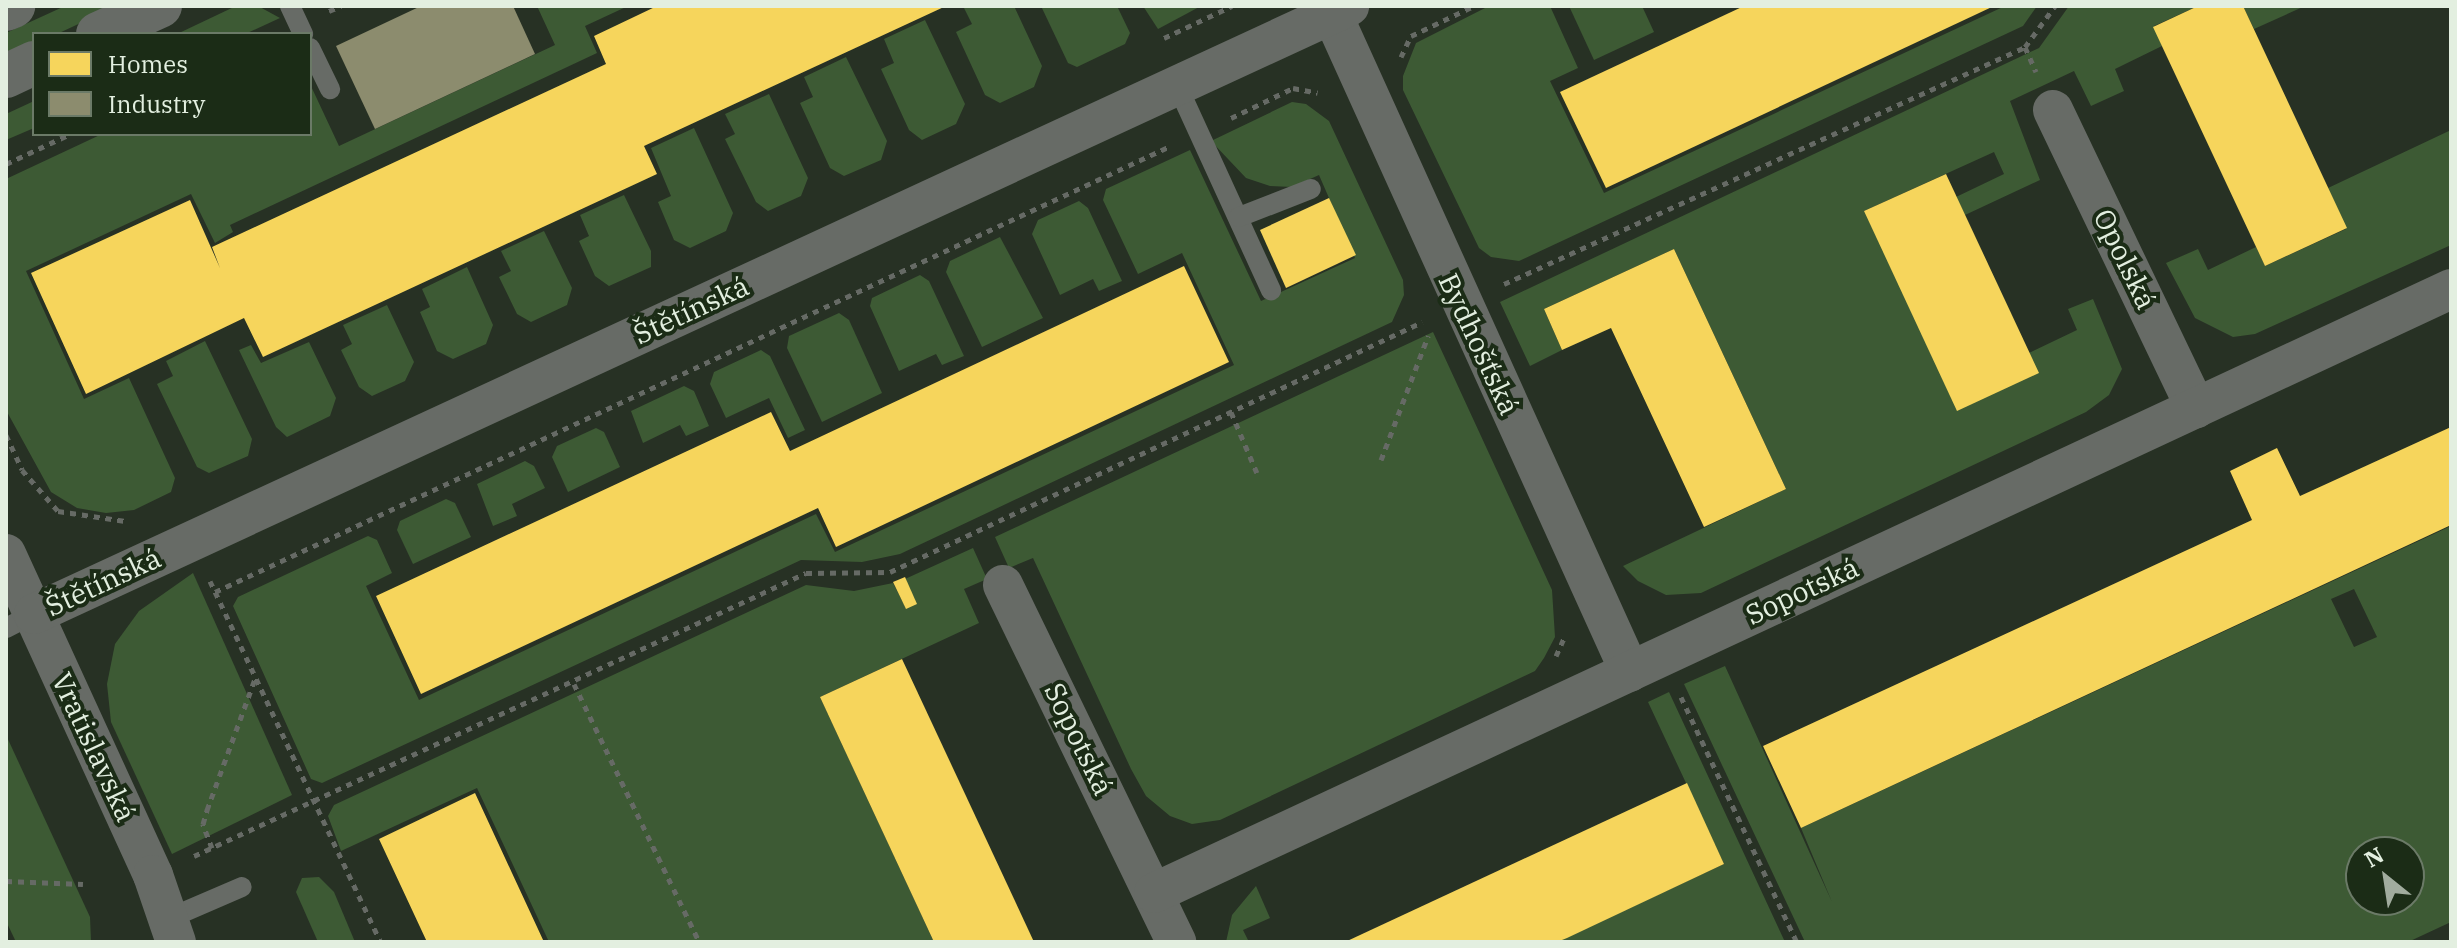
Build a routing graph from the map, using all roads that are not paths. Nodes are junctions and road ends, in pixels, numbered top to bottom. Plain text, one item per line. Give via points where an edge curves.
1 (13, 6) edge
2 (160, 6) edge
3 (290, 6) edge
4 (6, 9) edge
5 (1340, 10) edge
6 (102, 32) edge
7 (302, 32) edge
8 (312, 52) edge
9 (32, 64) edge
10 (6, 76) edge
11 (1177, 85) junction
12 (330, 89) dead end
13 (2053, 110) dead end
14 (1311, 189) dead end
15 (1239, 217) junction
16 (2451, 289) edge
17 (1271, 290) dead end
18 (2196, 408) junction
19 (6, 554) edge
20 (1003, 585) dead end
21 (20, 621) edge
22 (1646, 664) junction
23 (242, 887) dead end
24 (1154, 893) junction
25 (173, 930) edge
26 (1176, 942) edge

1 - 4 street
2 - 6 street
3 - 7 lane
5 - 11 street, Štětínská
5 - 22 street, Bydhošťská via 1447,310
8 - 12 lane
9 - 10 street
11 - 15 lane
11 - 21 street, Štětínská
13 - 18 street, Opolská
14 - 15 lane
15 - 17 lane
16 - 18 street, Sopotská
18 - 22 street, Sopotská
19 - 21 street, Vratislavská
20 - 24 street, Sopotská
21 - 25 street, Vratislavská
22 - 24 street, Sopotská
23 - 25 lane
24 - 26 street, Sopotská

